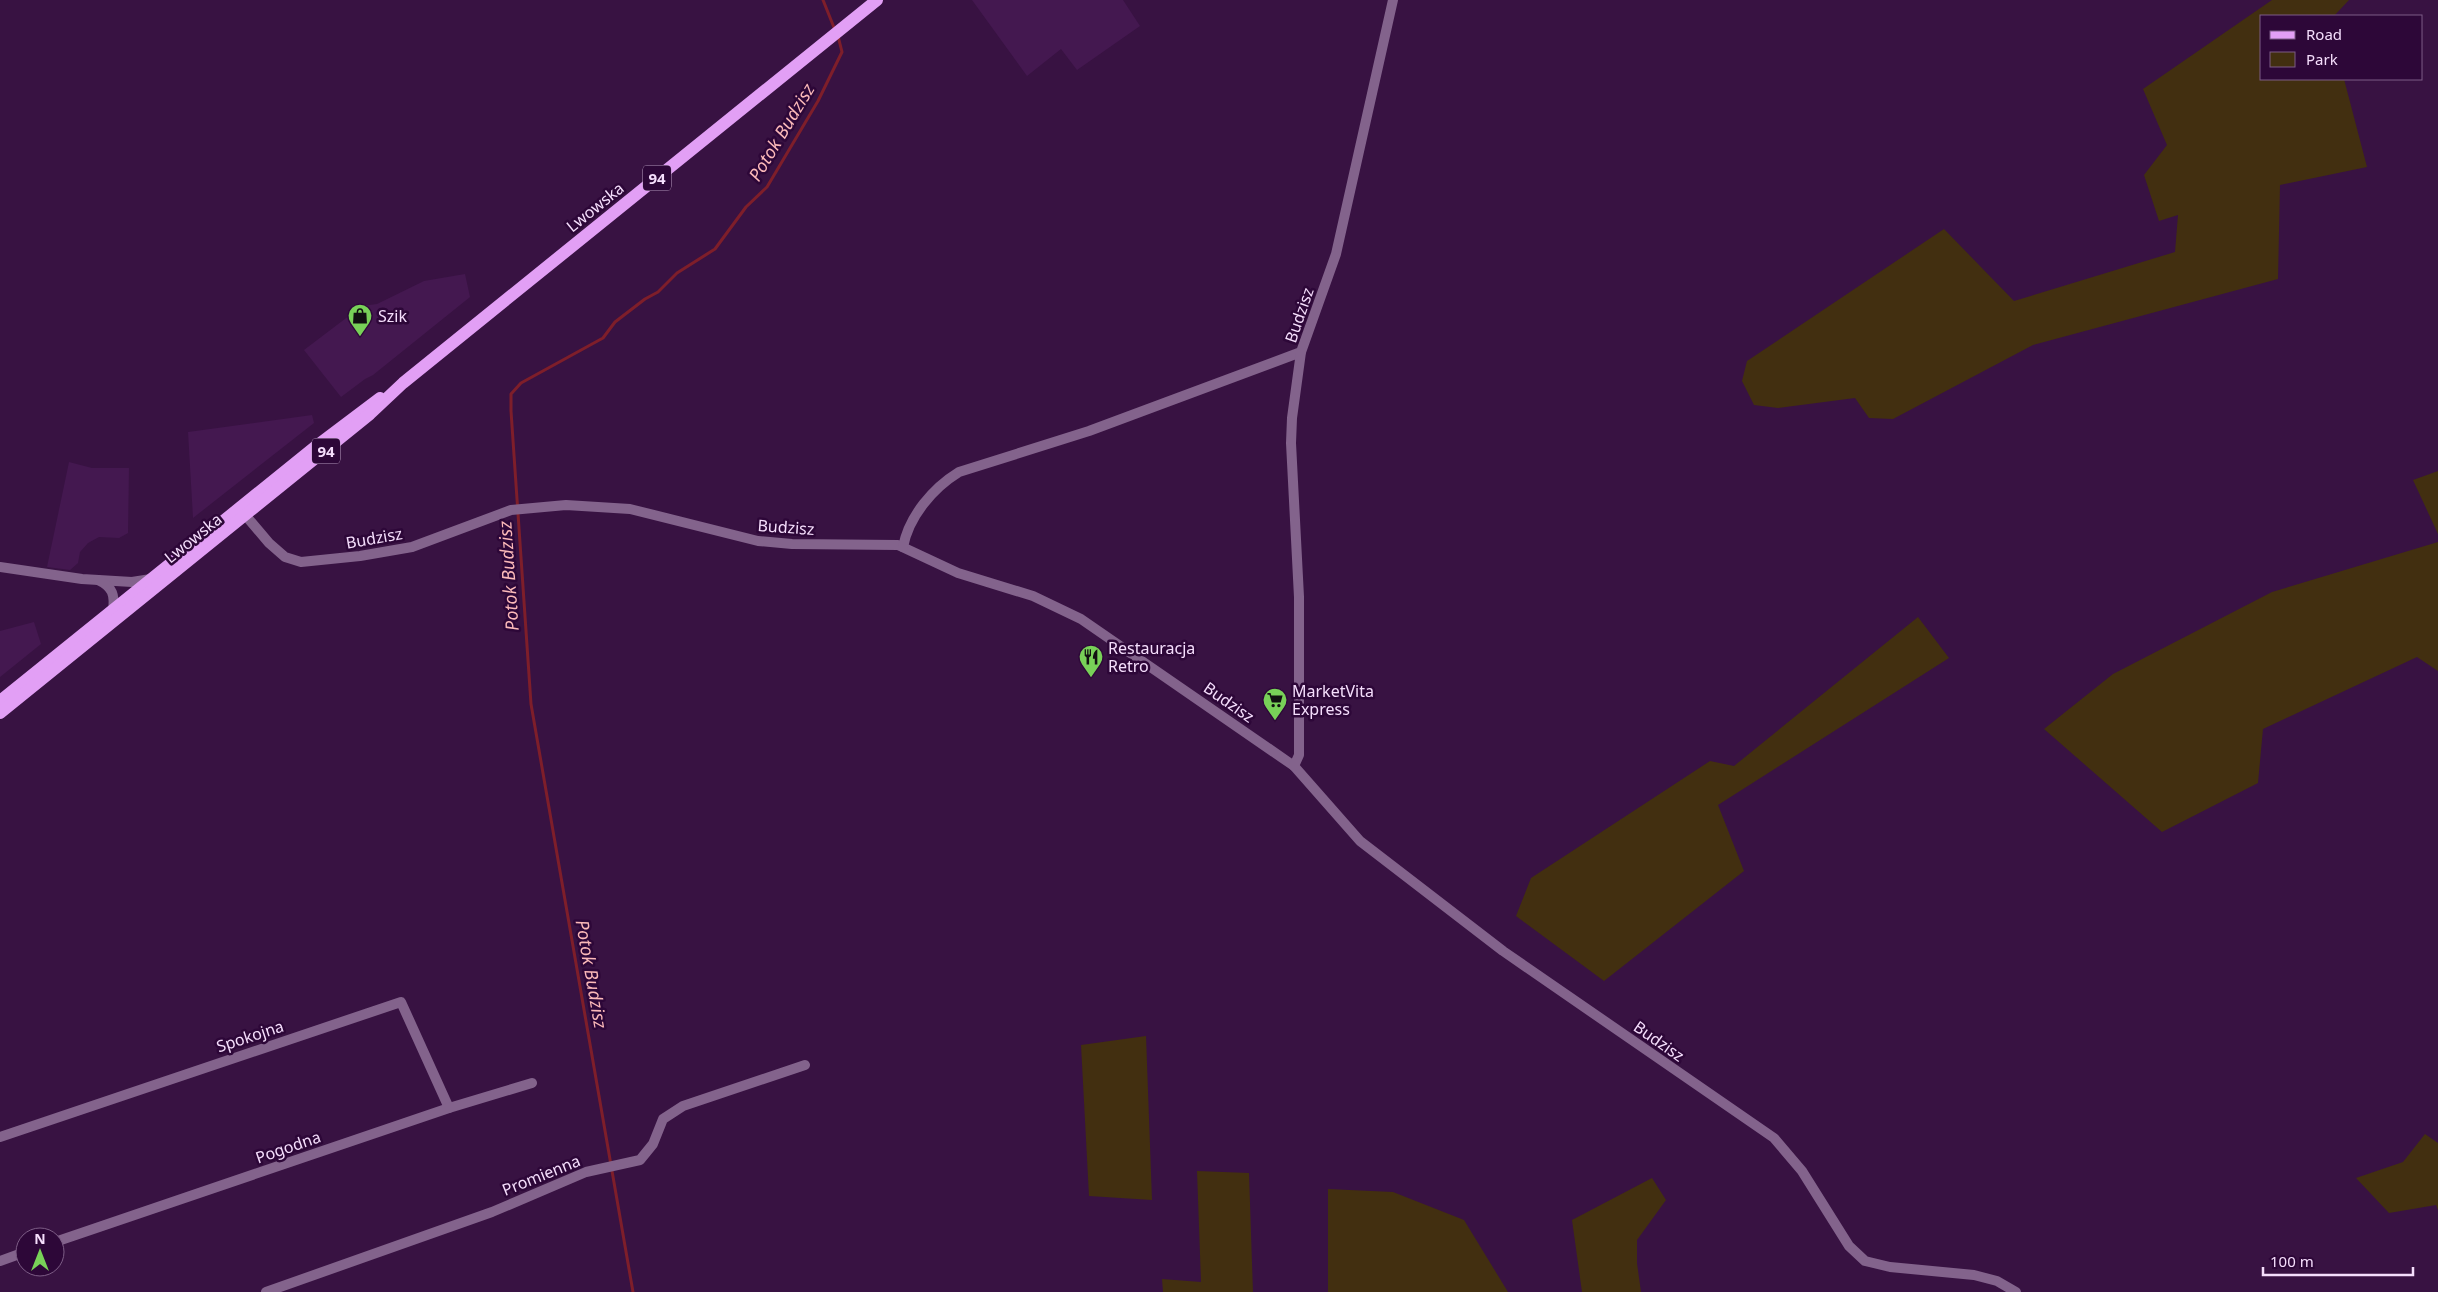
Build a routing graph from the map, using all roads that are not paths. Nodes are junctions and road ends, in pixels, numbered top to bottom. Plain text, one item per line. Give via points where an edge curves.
1 (877, 0) edge
2 (1393, 0) edge
3 (1301, 352) junction
4 (243, 512) junction
5 (903, 547) junction
6 (0, 567) edge
7 (152, 579) junction
8 (97, 580) junction
9 (113, 611) junction
10 (0, 701) edge
11 (0, 713) edge
12 (1294, 766) junction
13 (805, 1066) dead end
14 (532, 1083) dead end
15 (449, 1108) junction
16 (0, 1137) edge
17 (65, 1239) edge
18 (15, 1256) edge
19 (0, 1261) edge
20 (266, 1292) edge
21 (2016, 1292) edge

1 - 4 main road, Lwowska / 94 via 403,383 365,408
2 - 3 street, Budzisz via 1336,254
3 - 5 street via 1089,431 959,472 943,483 911,521
3 - 12 street, Budzisz via 1291,443 1300,650 1299,755
4 - 5 street, Budzisz via 269,543 293,561 312,562 379,554 412,547 516,510 566,505 630,508 758,541
4 - 7 main road, Lwowska / 94
4 - 11 main road, Lwowska / 94
5 - 12 street, Budzisz via 958,573 1027,594 1073,614
6 - 8 street
7 - 8 street via 132,582
7 - 9 main road, Lwowska / 94
8 - 9 street via 113,592
9 - 10 main road, Lwowska / 94
12 - 21 street, Budzisz via 1345,825 1386,862 1521,964 1774,1138 1802,1171 1849,1246 1865,1261 1890,1267 1974,1275 1997,1281
13 - 20 street, Promienna via 683,1106 663,1119 653,1144 640,1160 567,1179 492,1212
14 - 15 street, Pogodna
15 - 16 street, Spokojna via 401,1002
15 - 17 street, Pogodna
18 - 19 street

